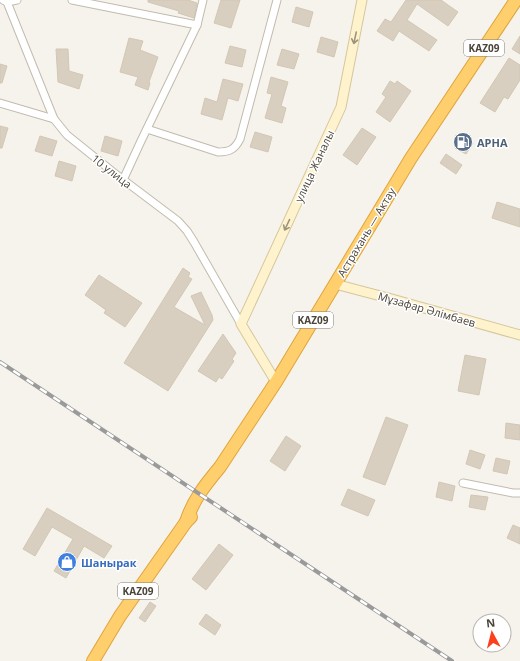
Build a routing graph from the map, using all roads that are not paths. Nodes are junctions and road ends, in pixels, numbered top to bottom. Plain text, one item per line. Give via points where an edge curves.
1 (17, 0) edge
2 (72, 0) edge
3 (204, 0) edge
4 (277, 0) edge
5 (362, 0) edge
6 (516, 0) edge
7 (5, 1) edge
8 (197, 25) junction
9 (0, 103) edge
10 (54, 119) junction
11 (147, 129) junction
12 (123, 180) junction
13 (335, 284) junction
14 (241, 324) junction
15 (520, 335) edge
16 (276, 382) junction
17 (463, 483) dead end
18 (520, 493) edge
19 (93, 661) edge

1 - 7 street, 10 улица
2 - 8 street
3 - 8 street
4 - 11 street via 237,145 226,152 218,152
5 -> 14 street, улица Жаналы via 341,107
6 - 13 highway, Астрахань — Актау / KAZ09 via 411,158
7 - 10 street, 10 улица
8 - 11 street
9 - 10 street
10 - 12 street, 10 улица via 67,135
11 - 12 street
12 - 14 street, 10 улица via 178,221 187,231
13 - 15 street, Мұзафар Әлімбаев
13 - 16 highway, Астрахань — Актау / KAZ09
14 - 16 street
16 - 19 highway, Астрахань — Актау / KAZ09 via 220,467 206,497 120,616
17 - 18 street

